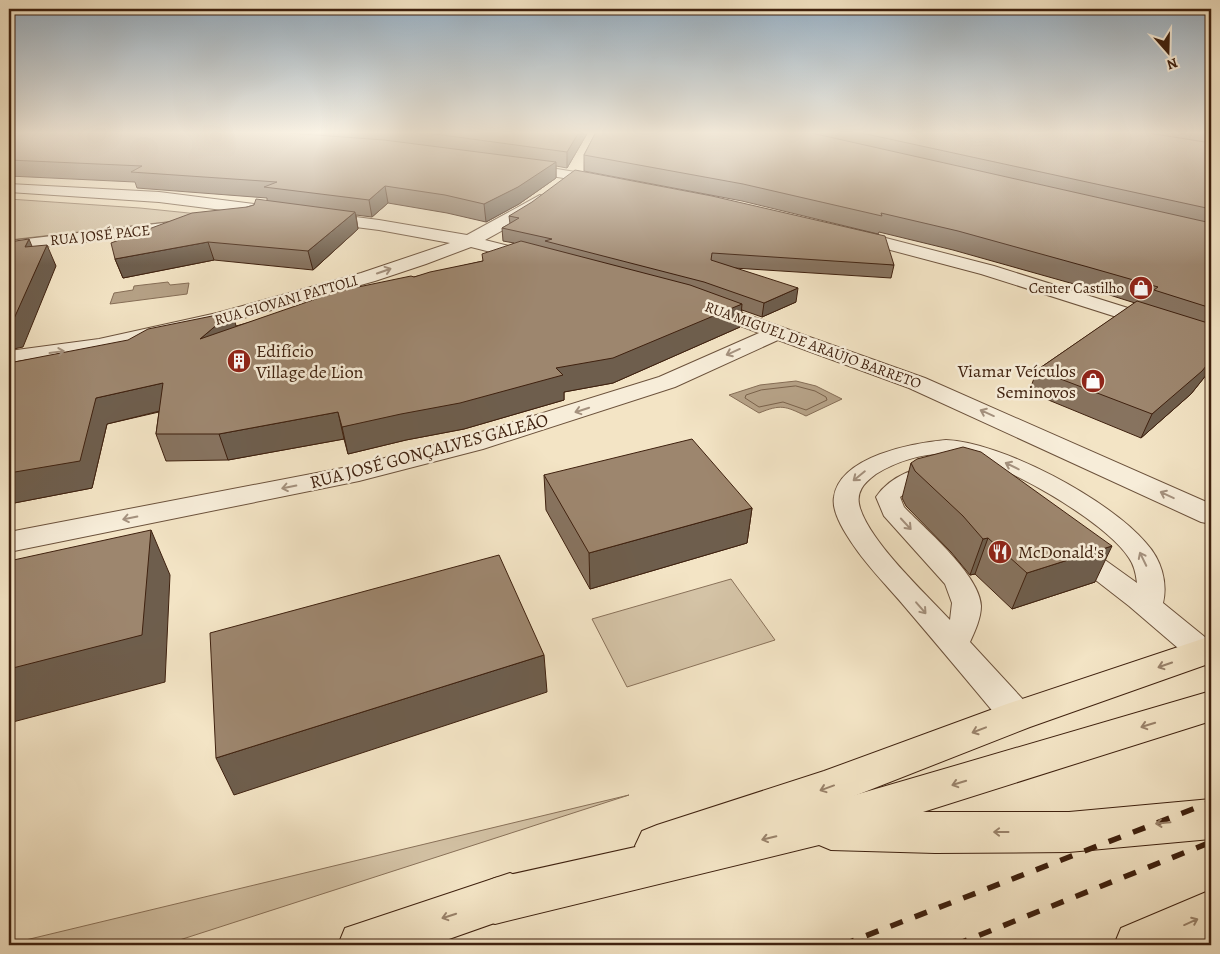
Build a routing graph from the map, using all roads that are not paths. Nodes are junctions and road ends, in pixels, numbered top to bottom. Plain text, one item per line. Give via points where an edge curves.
1 (568, 177) edge
2 (597, 177) edge
3 (618, 184) edge
4 (9, 188) edge
5 (279, 211) junction
6 (228, 221) edge
7 (200, 224) edge
8 (833, 229) edge
9 (470, 241) junction
10 (9, 246) edge
11 (548, 262) edge
12 (686, 300) edge
13 (778, 332) junction
14 (1211, 341) edge
15 (9, 358) edge
16 (972, 476) edge
17 (1211, 515) edge
18 (1053, 534) edge
19 (9, 542) edge
20 (1148, 606) junction
21 (954, 646) junction
22 (1207, 651) edge
23 (1211, 706) edge
24 (1017, 716) junction
25 (1211, 819) edge
26 (807, 829) junction
27 (495, 901) junction
28 (1211, 913) edge
29 (362, 945) edge
30 (1138, 945) edge

1 - 9 street, RUA GIOVANI PATTOLI via 498,227
2 - 3 street
4 - 5 street via 159,197
5 - 6 street
5 - 9 street
7 - 10 street, RUA JOSÉ PACE
8 - 14 street via 977,267
9 - 11 street
15 -> 9 street, RUA GIOVANI PATTOLI via 97,346 204,323 373,275
12 - 13 street, RUA MIGUEL DE ARAÚJO BARRETO
17 -> 13 street, RUA MIGUEL DE ARAÚJO BARRETO via 917,383
13 -> 19 street, RUA JOSÉ GONÇALVES GALEÃO via 666,382 474,443 359,473
16 -> 21 lane via 956,472 931,474 899,485 888,496 893,510 963,588 968,602
18 - 20 lane
20 -> 21 lane via 1150,579 1138,550 1106,520 1052,486 1008,464 975,452 947,447 904,455 871,466 853,479 846,496 850,516 866,544
20 - 22 lane
21 - 24 lane
22 -> 24 main road
23 -> 26 main road
24 -> 27 main road via 824,790
25 -> 26 main road via 1069,832 935,833
26 -> 27 main road
27 -> 29 main road
30 -> 28 main road

